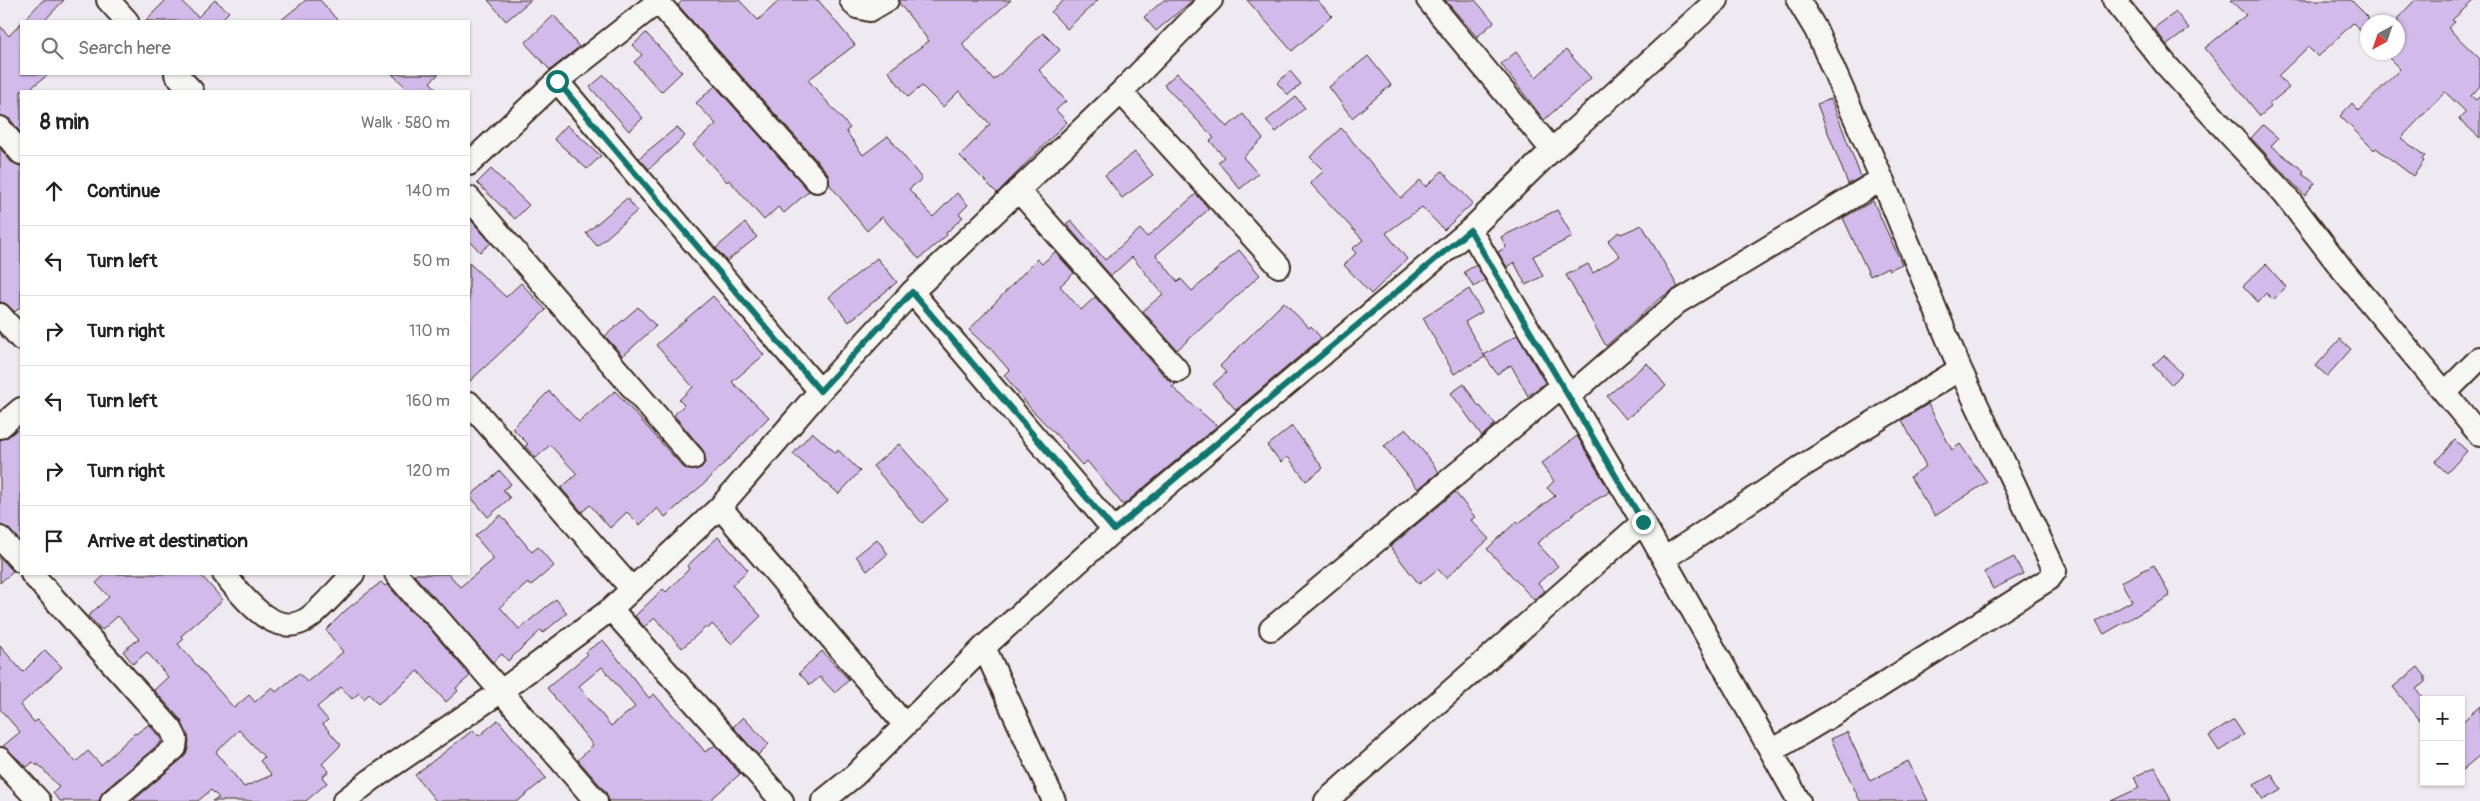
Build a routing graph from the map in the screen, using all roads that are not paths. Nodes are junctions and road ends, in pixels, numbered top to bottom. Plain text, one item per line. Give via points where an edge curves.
1 (108, 0) edge
2 (850, 0) edge
3 (888, 0) edge
4 (1211, 0) edge
5 (1428, 0) edge
6 (1717, 0) edge
7 (1798, 0) edge
8 (2114, 0) edge
9 (659, 1) edge
10 (126, 20) edge
11 (177, 75) edge
12 (557, 81) junction
13 (191, 90) edge
14 (1121, 92) junction
15 (0, 128) edge
16 (1552, 150) junction
17 (20, 152) edge
18 (470, 163) edge
19 (1882, 179) junction
20 (816, 180) dead end
21 (1018, 190) junction
22 (470, 199) edge
23 (1470, 230) junction
24 (1279, 266) dead end
25 (912, 292) junction
26 (0, 315) edge
27 (20, 338) edge
28 (2480, 358) edge
29 (1960, 369) junction
30 (1178, 371) dead end
31 (1566, 390) junction
32 (820, 391) junction
33 (2445, 393) junction
34 (470, 404) edge
35 (20, 410) edge
36 (0, 427) edge
37 (2480, 434) edge
38 (693, 458) dead end
39 (720, 507) junction
40 (1643, 522) junction
41 (1114, 530) junction
42 (0, 538) edge
43 (1664, 559) junction
44 (20, 561) edge
45 (33, 575) edge
46 (225, 575) edge
47 (352, 575) edge
48 (397, 575) edge
49 (631, 588) junction
50 (611, 609) junction
51 (1271, 629) dead end
52 (984, 647) junction
53 (500, 692) junction
54 (904, 724) junction
55 (1772, 751) junction
56 (0, 759) edge
57 (39, 801) edge
58 (112, 801) edge
59 (344, 801) edge
60 (596, 801) edge
61 (782, 801) edge
62 (823, 801) edge
63 (1054, 801) edge
64 (1326, 801) edge
65 (1799, 801) edge

1 - 10 street
2 - 3 street via 857,7 870,10
4 - 14 street
5 - 16 street
6 - 16 street
7 - 19 street via 1816,30
8 - 33 street via 2167,66 2285,195
9 - 12 street
9 - 20 street
11 - 13 street
12 - 18 street
12 - 32 street
14 - 21 street
14 - 24 street
15 - 17 street
16 - 23 street
19 - 29 street
19 - 31 street via 1678,302
21 - 25 street
21 - 30 street
22 - 38 street
23 - 31 street
23 - 41 street
25 - 32 street
25 - 41 street
26 - 27 street
28 - 33 street
29 - 43 street via 1801,468
29 - 55 street via 2054,567 2054,575
31 - 40 street
31 - 51 street
32 - 39 street
33 - 37 street
34 - 49 street
35 - 36 street
39 - 49 street
39 - 54 street
40 - 43 street
40 - 64 street
41 - 52 street
42 - 44 street
43 - 55 street
45 - 58 street via 171,729 176,739 175,748
46 - 47 street via 254,609 270,620 282,623 299,623 310,617
48 - 53 street
49 - 50 street
50 - 53 street
50 - 61 street
52 - 54 street
52 - 63 street
53 - 59 street
53 - 60 street
54 - 62 street via 854,776
55 - 65 street
56 - 57 street

